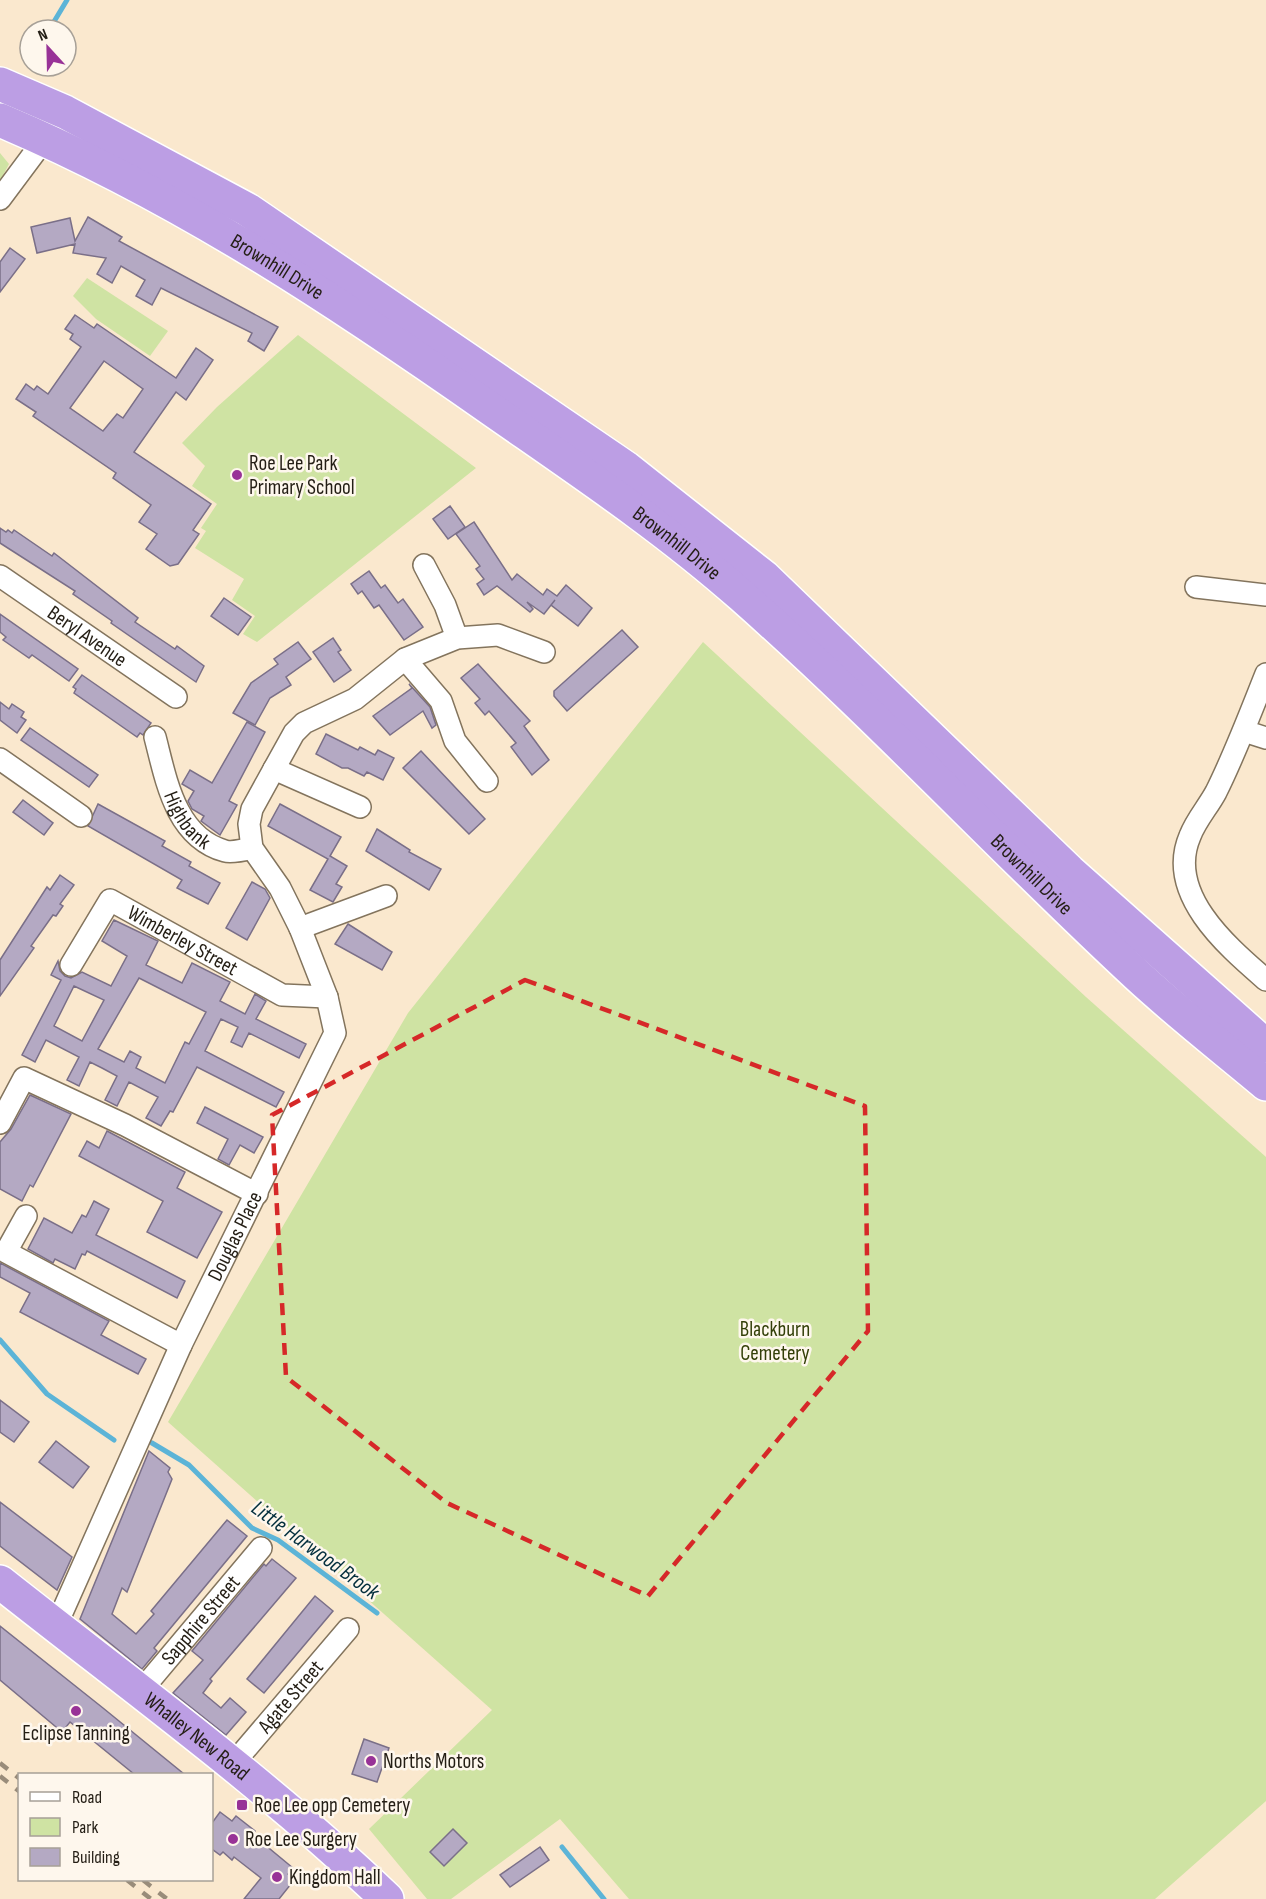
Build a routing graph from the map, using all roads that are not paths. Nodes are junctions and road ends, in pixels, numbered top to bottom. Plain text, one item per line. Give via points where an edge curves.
1 (0, 84) edge
2 (65, 112) junction
3 (0, 120) edge
4 (45, 139) junction
5 (0, 199) edge
6 (424, 565) dead end
7 (0, 576) edge
8 (1196, 587) dead end
9 (1266, 595) edge
10 (458, 638) junction
11 (544, 652) dead end
12 (405, 659) junction
13 (1266, 674) edge
14 (176, 697) dead end
15 (1244, 731) junction
16 (155, 737) dead end
17 (1266, 738) edge
18 (0, 759) edge
19 (274, 769) junction
20 (487, 781) dead end
21 (360, 807) dead end
22 (81, 816) dead end
23 (252, 849) junction
24 (386, 896) dead end
25 (300, 928) junction
26 (71, 965) dead end
27 (1265, 977) edge
28 (327, 998) junction
29 (1266, 1046) edge
30 (1266, 1084) edge
31 (0, 1123) edge
32 (257, 1194) junction
33 (26, 1216) dead end
34 (181, 1345) junction
35 (261, 1548) dead end
36 (0, 1581) edge
37 (56, 1626) junction
38 (348, 1629) dead end
39 (141, 1692) junction
40 (232, 1765) junction
41 (387, 1899) edge

1 - 2 highway, Brownhill Drive
2 - 4 street
2 - 29 highway, Brownhill Drive via 248,210 627,468 764,577 1069,871
3 - 4 highway, Brownhill Drive
4 - 5 street
4 - 30 highway, Brownhill Drive via 246,244 371,324 674,539 743,597 856,703 1134,973
6 - 10 street
7 - 14 street, Beryl Avenue
8 - 9 street
10 - 11 street, Highbank via 498,635
10 - 12 street, Highbank
12 - 19 street, Highbank via 355,699 304,723
12 - 20 street via 441,701 455,741
13 - 15 street
15 - 17 street
15 - 27 street via 1189,837 1185,859 1194,902 1202,915 1215,934
16 - 23 street, Highbank via 178,814 196,835 225,851
18 - 22 street
19 - 21 street
19 - 23 street, Highbank via 252,809
23 - 25 street, Douglas Place via 280,888
24 - 25 street
25 - 28 street, Douglas Place
26 - 28 street, Wimberley Street via 110,900 282,995
28 - 32 street, Douglas Place via 335,1033
31 - 32 street via 24,1078
32 - 34 street, Douglas Place
33 - 34 street via 6,1252
34 - 37 street, Douglas Place
35 - 39 street, Sapphire Street
36 - 37 highway, Whalley New Road
37 - 39 highway, Whalley New Road
38 - 40 street, Agate Street
39 - 40 highway, Whalley New Road
40 - 41 highway, Whalley New Road

